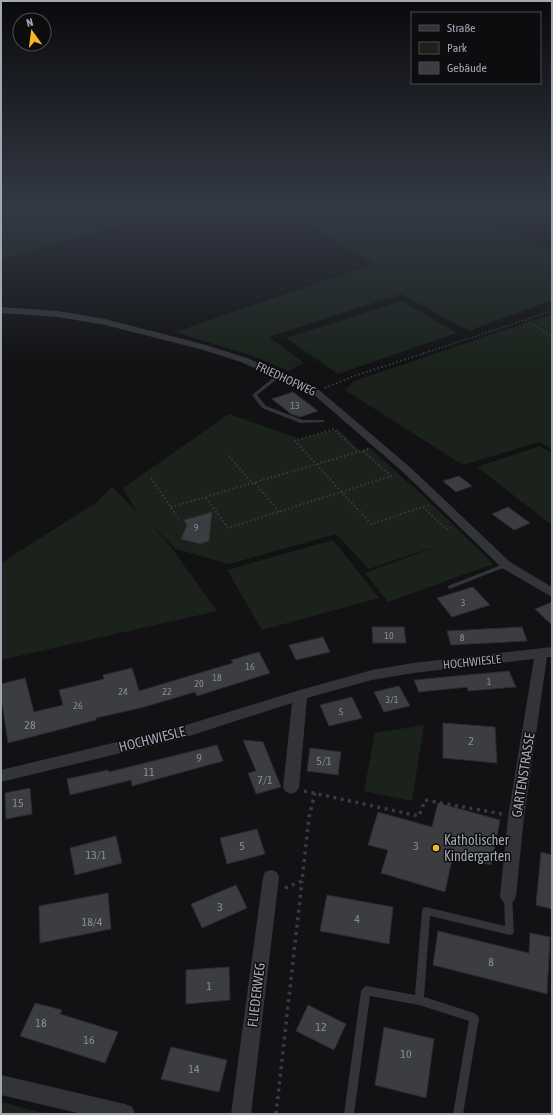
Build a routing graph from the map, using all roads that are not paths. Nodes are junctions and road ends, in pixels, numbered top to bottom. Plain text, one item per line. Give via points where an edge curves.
1 (1, 310) edge
2 (280, 375) junction
3 (322, 421) dead end
4 (506, 565) junction
5 (450, 587) dead end
6 (552, 593) edge
7 (547, 653) edge
8 (300, 695) junction
9 (1, 776) edge
10 (291, 788) road end
11 (270, 886) road end
12 (508, 896) joint
13 (419, 1000) junction
14 (1, 1085) edge
15 (125, 1114) edge
16 (241, 1114) edge
17 (350, 1114) edge
18 (458, 1114) edge

1 - 2 street, FRIEDHOFWEG via 58,314 105,322 203,346
2 - 3 lane via 254,395 264,407 302,422
2 - 4 street, FRIEDHOFWEG via 316,392 407,470
4 - 5 lane
4 - 6 street, FRIEDHOFWEG
7 - 8 street, HOCHWIESLE via 372,674
7 - 12 street, GARTENSTRASSE via 516,817
8 - 9 street, HOCHWIESLE via 183,732
8 - 10 street
11 - 16 street, FLIEDERWEG
12 - 13 lane via 510,931 426,912
13 - 17 lane via 366,991
13 - 18 lane via 474,1018
14 - 15 street

